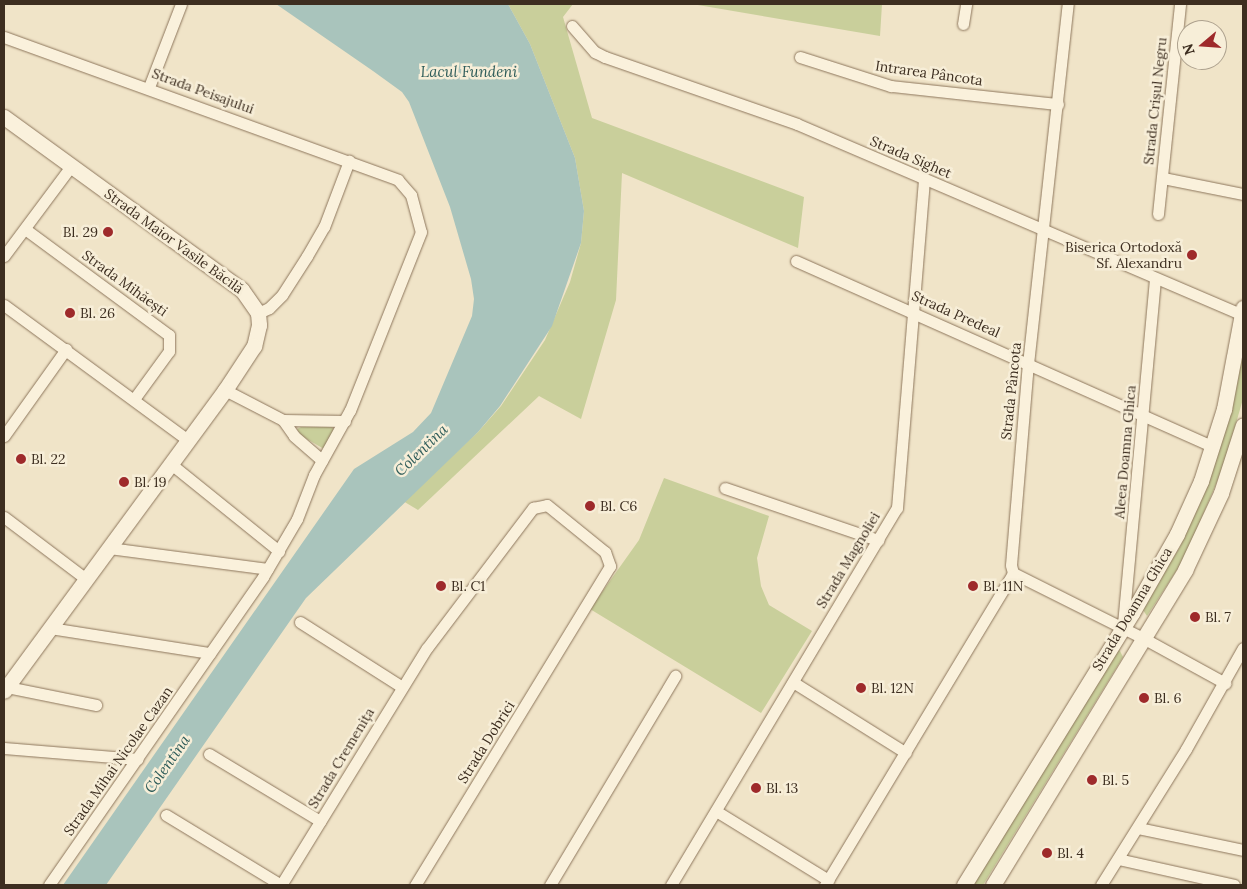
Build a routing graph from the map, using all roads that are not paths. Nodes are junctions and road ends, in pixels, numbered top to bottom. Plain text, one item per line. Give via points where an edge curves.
1 (181, 4) edge
2 (966, 4) edge
3 (1068, 4) edge
4 (1180, 4) edge
5 (963, 24) dead end
6 (572, 26) dead end
7 (4, 37) edge
8 (800, 57) dead end
9 (149, 87) junction
10 (1058, 104) junction
11 (4, 117) edge
12 (349, 162) junction
13 (71, 166) junction
14 (390, 176) joint
15 (1162, 178) junction
16 (924, 179) junction
17 (1243, 194) edge
18 (1158, 214) dead end
19 (24, 229) junction
20 (1044, 231) junction
21 (4, 256) edge
22 (796, 261) dead end
23 (1156, 279) junction
24 (4, 305) edge
25 (913, 311) junction
26 (258, 313) junction
27 (1243, 313) edge
28 (66, 349) junction
29 (1028, 364) junction
30 (225, 390) junction
31 (134, 399) junction
32 (1143, 416) junction
33 (283, 420) junction
34 (345, 421) junction
35 (1243, 425) edge
36 (4, 436) edge
37 (188, 440) junction
38 (1212, 446) junction
39 (322, 460) junction
40 (171, 464) junction
41 (724, 488) dead end
42 (4, 517) edge
43 (878, 540) junction
44 (109, 548) junction
45 (279, 550) junction
46 (268, 569) junction
47 (1013, 573) junction
48 (86, 579) junction
49 (300, 622) dead end
50 (50, 628) junction
51 (1122, 628) junction
52 (1143, 638) junction
53 (427, 648) joint
54 (1243, 652) edge
55 (210, 653) junction
56 (675, 676) dead end
57 (793, 682) junction
58 (6, 683) edge
59 (1225, 683) junction
60 (402, 687) junction
61 (96, 705) dead end
62 (4, 748) edge
63 (906, 752) junction
64 (209, 754) dead end
65 (138, 759) junction
66 (716, 811) junction
67 (166, 815) dead end
68 (320, 821) junction
69 (1138, 828) junction
70 (1243, 850) edge
71 (1118, 859) junction
72 (826, 882) edge
73 (49, 885) edge
74 (281, 885) edge
75 (415, 885) edge
76 (550, 885) edge
77 (671, 885) edge
78 (964, 885) edge
79 (993, 885) edge
80 (1101, 885) edge
81 (1234, 885) edge

1 - 9 street
2 - 5 street
3 - 10 street, Strada Pâncota
4 - 15 street, Strada Crișul Negru
6 - 16 street, Strada Sighet via 594,52 605,57 772,115
7 - 9 street, Strada Peisajului
8 - 10 street, Intrarea Pâncota via 891,86
9 - 12 street, Strada Peisajului
10 - 20 street, Strada Pâncota
11 - 13 main road, Strada Maior Vasile Băcilă
12 - 14 street, Strada Peisajului
12 - 26 street via 316,242 282,295
13 - 19 street
13 - 26 main road, Strada Maior Vasile Băcilă via 228,279 251,299
14 - 34 street, Strada Mihai Nicolae Cazan via 407,187 419,221 419,239
15 - 17 street, Strada Crișul Negru
15 - 18 street
16 - 20 street, Strada Sighet
16 - 25 street, Strada Magnoliei
19 - 21 street
19 - 31 street, Strada Mihăești via 169,335 169,350
20 - 23 street, Strada Sighet
20 - 29 street, Strada Pâncota
22 - 25 street, Strada Predeal
23 - 27 street, Strada Sighet
23 - 32 street, Aleea Doamna Ghica
24 - 28 street
25 - 29 street, Strada Predeal
25 - 43 street, Strada Magnoliei via 897,508
26 - 30 main road via 254,346
27 - 38 main road, Strada Doamna Ghica via 1231,384
28 - 31 street
28 - 36 street
29 - 32 street, Strada Predeal
29 - 47 street, Strada Pâncota via 1011,565
30 - 33 street
30 - 37 main road
31 - 37 street
32 - 38 street, Strada Predeal
32 - 51 street, Aleea Doamna Ghica
33 - 34 street
33 - 39 street via 304,446
34 - 39 street, Strada Mihai Nicolae Cazan
35 - 52 main road, Strada Doamna Ghica via 1221,493 1200,540
37 - 40 main road
38 - 51 main road, Strada Doamna Ghica via 1177,534
39 - 45 street, Strada Mihai Nicolae Cazan via 305,502
40 - 44 main road
40 - 45 street
41 - 43 street
42 - 48 street
43 - 57 street, Strada Magnoliei
44 - 46 street
44 - 48 main road
45 - 46 street, Strada Mihai Nicolae Cazan
46 - 55 street, Strada Mihai Nicolae Cazan
47 - 51 street
47 - 63 street
48 - 50 main road
49 - 60 street
50 - 55 street
50 - 58 main road
51 - 52 street
51 - 78 main road, Strada Doamna Ghica
52 - 59 street
52 - 79 main road, Strada Doamna Ghica
53 - 60 street, Strada Cremenița
53 - 75 street, Strada Dobrici via 538,505 553,509 610,560 608,571 583,614
54 - 59 street
55 - 65 street, Strada Mihai Nicolae Cazan
56 - 76 street
57 - 63 street
57 - 66 street, Strada Magnoliei
58 - 61 street
59 - 69 street
60 - 68 street, Strada Cremenița
62 - 65 street
63 - 72 street
64 - 68 street
65 - 73 street, Strada Mihai Nicolae Cazan
66 - 72 street
66 - 77 street, Strada Magnoliei
67 - 74 street
68 - 74 street, Strada Cremenița
69 - 70 street
69 - 71 street
71 - 80 street
71 - 81 street

